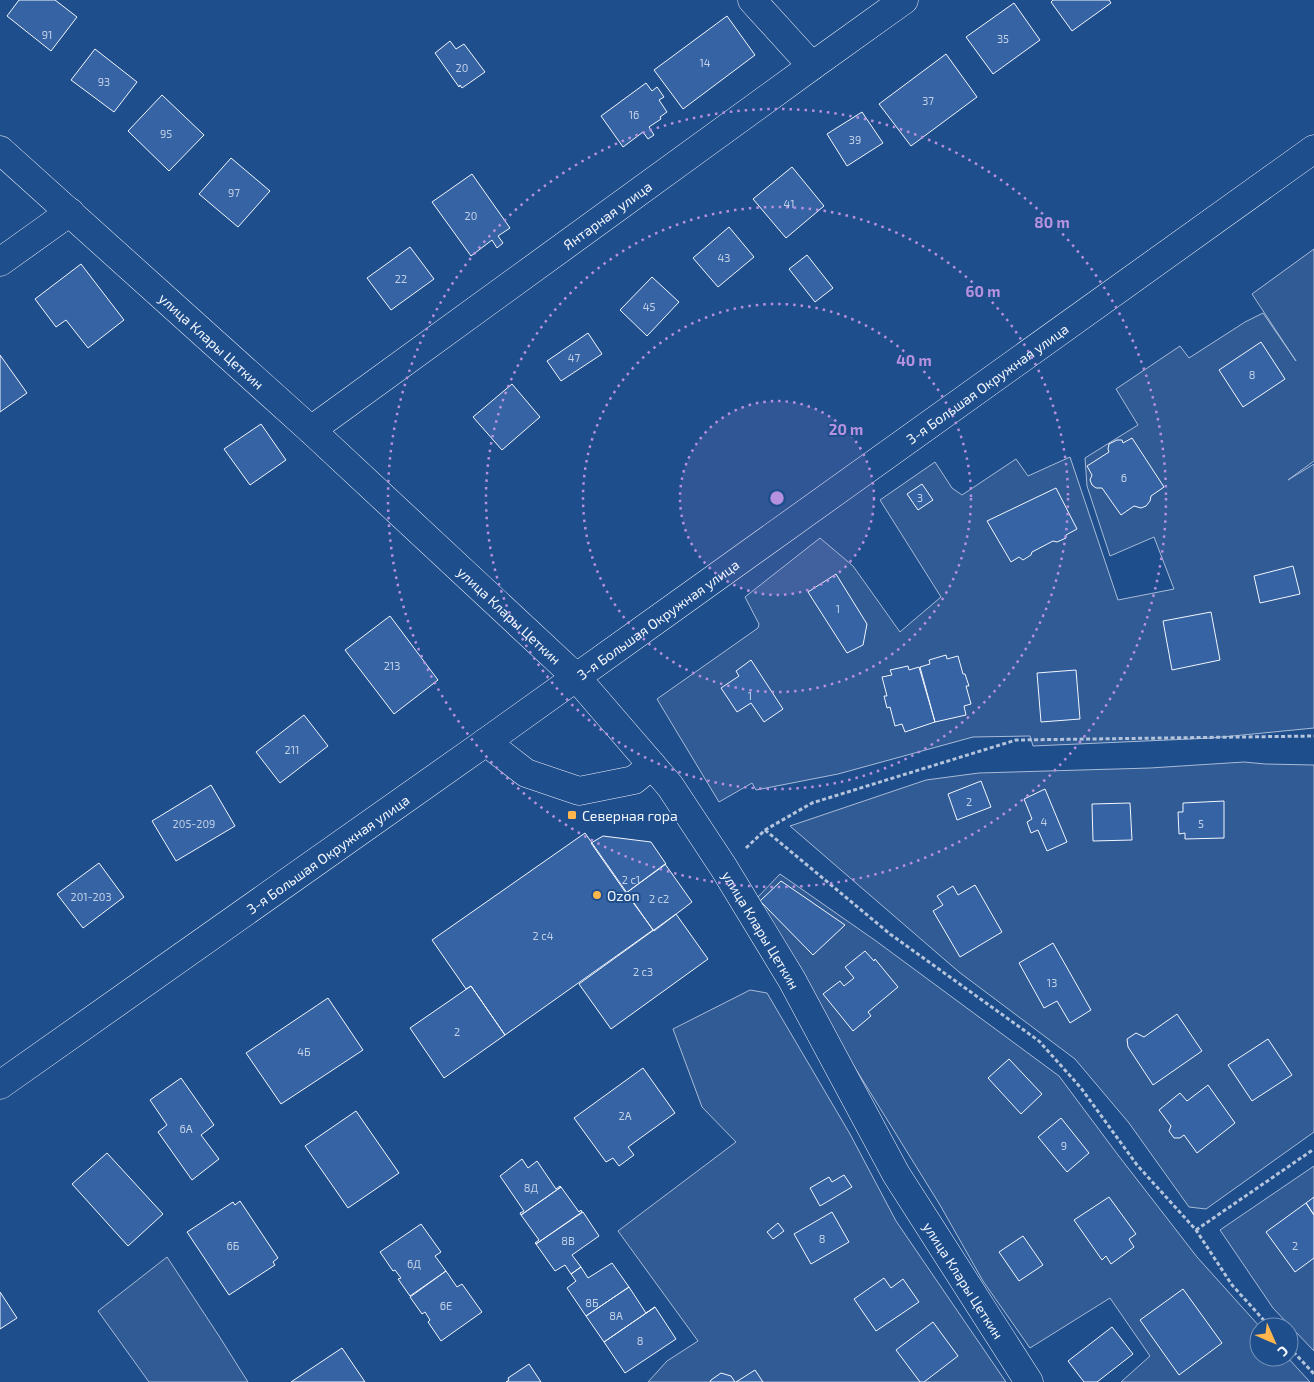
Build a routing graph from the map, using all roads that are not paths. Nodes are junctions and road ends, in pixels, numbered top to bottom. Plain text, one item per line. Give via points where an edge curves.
1 (752, 0) edge
2 (904, 0) edge
3 (812, 66) junction
4 (0, 150) edge
5 (1314, 150) edge
6 (70, 212) junction
7 (0, 262) edge
8 (311, 430) junction
9 (576, 677) junction
10 (486, 742) junction
11 (652, 765) junction
12 (0, 1085) edge
13 (1029, 1382) edge

1 - 3 street
2 - 3 street, Янтарная улица
3 - 8 street, Янтарная улица
4 - 6 street, улица Клары Цеткин
5 - 9 street, 3-я Большая Окружная улица
6 - 7 street
6 - 8 street, улица Клары Цеткин
8 - 9 street, улица Клары Цеткин
9 - 10 street, 3-я Большая Окружная улица
9 - 11 street, улица Клары Цеткин
10 - 11 street via 526,773 579,791 634,780
10 - 12 street, 3-я Большая Окружная улица
11 - 13 street, улица Клары Цеткин via 670,786 724,868 792,980 896,1174

